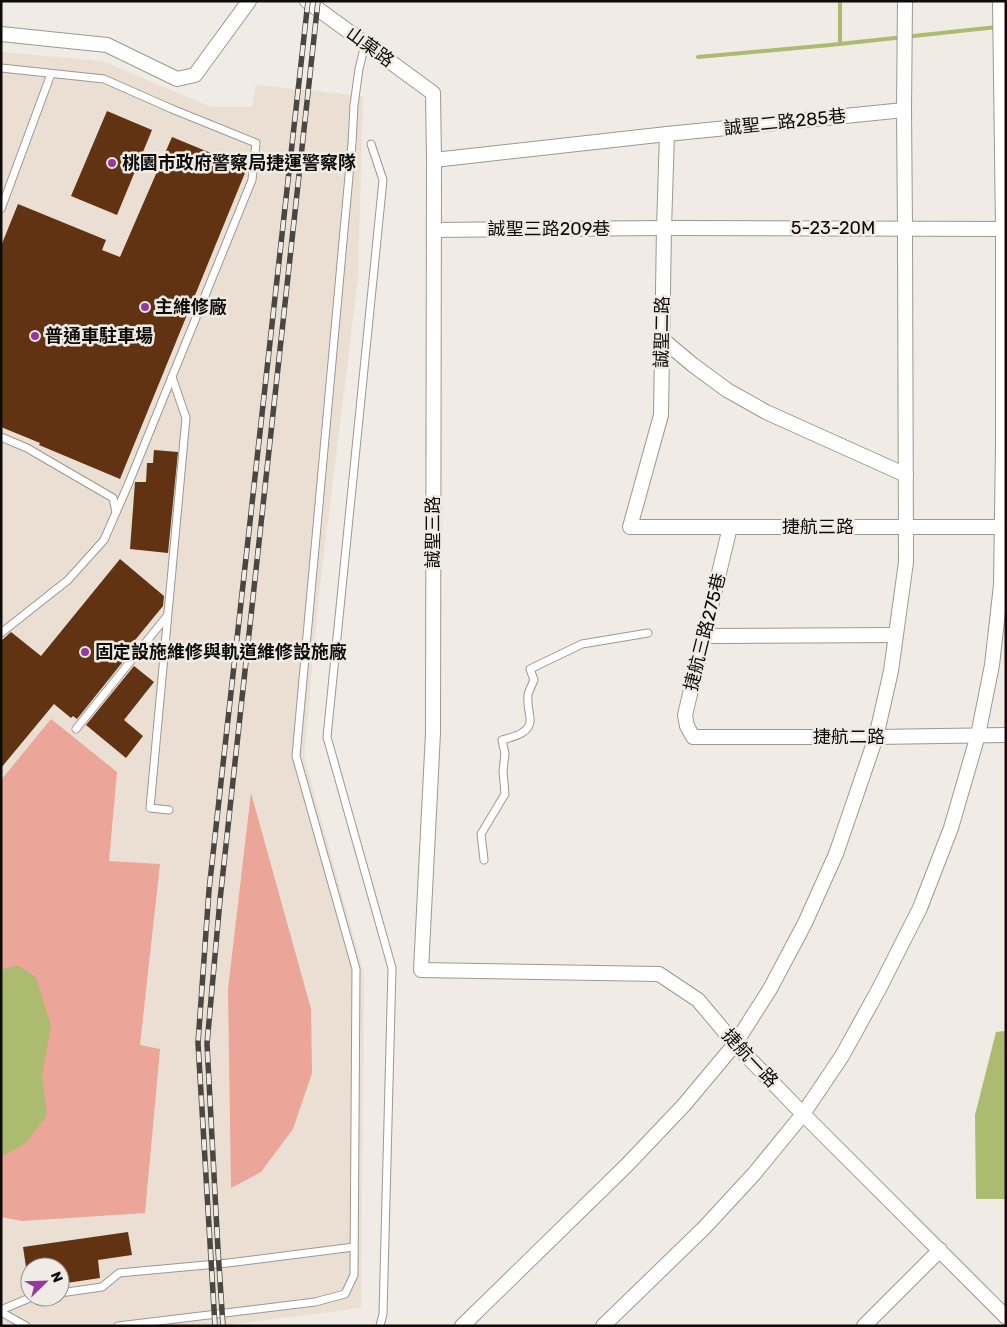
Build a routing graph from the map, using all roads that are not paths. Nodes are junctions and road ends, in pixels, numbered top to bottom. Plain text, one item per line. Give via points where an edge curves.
1 (249, 1) edge
2 (307, 1) edge
3 (905, 1) edge
4 (1000, 1) edge
5 (1, 34) edge
6 (365, 44) junction
7 (1, 68) edge
8 (51, 74) junction
9 (432, 93) joint
10 (904, 110) junction
11 (666, 134) junction
12 (371, 144) dead end
13 (434, 160) junction
14 (1, 209) edge
15 (664, 228) junction
16 (905, 228) junction
17 (1003, 229) junction
18 (434, 230) junction
19 (662, 339) junction
20 (172, 377) junction
21 (1, 438) edge
22 (906, 476) junction
23 (116, 512) junction
24 (630, 527) joint
25 (730, 527) junction
26 (906, 527) junction
27 (1004, 527) edge
28 (167, 616) junction
29 (1, 632) edge
30 (648, 632) dead end
31 (896, 635) junction
32 (704, 636) junction
33 (76, 729) dead end
34 (978, 735) junction
35 (1006, 735) edge
36 (693, 737) joint
37 (876, 737) junction
38 (169, 810) dead end
39 (484, 860) dead end
40 (421, 970) joint
41 (735, 1044) junction
42 (803, 1114) junction
43 (354, 1247) junction
44 (940, 1250) junction
45 (70, 1292) edge
46 (20, 1302) edge
47 (1, 1311) edge
48 (1006, 1317) edge
49 (866, 1325) edge
50 (26, 1326) edge
51 (118, 1326) edge
52 (380, 1326) edge
53 (462, 1326) edge
54 (603, 1326) edge

1 - 5 street via 195,75 177,79 107,44
2 - 6 street, 山菓路
3 - 10 street
4 - 17 street
6 - 9 street, 山菓路
6 - 43 lane via 354,105 296,756 356,969
7 - 8 lane
8 - 14 lane
8 - 20 lane via 104,79 256,143 252,180
9 - 13 street, 誠聖三路
10 - 11 street, 誠聖二路285巷
10 - 16 street
11 - 13 street, 誠聖二路285巷
11 - 15 street, 誠聖二路
12 - 52 lane via 383,180 327,737 392,968 383,1314
13 - 18 street, 誠聖三路
15 - 16 street, 5-23-20M
15 - 18 street, 誠聖三路209巷
15 - 19 street, 誠聖二路
16 - 17 street, 5-23-20M
16 - 22 street
17 - 27 street
18 - 40 street, 誠聖三路 via 433,734
19 - 22 street via 727,390 766,412
19 - 24 street, 誠聖二路 via 661,415
20 - 23 lane
20 - 28 lane via 186,418
21 - 23 lane via 27,448 113,498
22 - 26 street
23 - 29 lane via 104,540 68,580
24 - 25 street, 捷航三路
25 - 26 street, 捷航三路
25 - 32 street, 捷航三路275巷
26 - 27 street, 捷航三路
26 - 31 street via 906,562
27 - 34 street via 992,665
28 - 33 lane
28 - 38 lane via 150,808
30 - 39 lane via 582,644 530,669 534,680 528,693 531,721 526,730 502,740 505,794 481,834
31 - 32 street
31 - 37 street
32 - 36 street, 捷航三路275巷 via 684,715
34 - 35 street, 捷航二路
34 - 37 street, 捷航二路
34 - 42 street via 951,828 920,908 842,1056
36 - 37 street, 捷航二路
37 - 41 street via 836,854 805,923 770,989
40 - 41 street, 捷航一路 via 659,974 698,1000
41 - 42 street, 捷航一路
41 - 53 street via 684,1105 626,1166
42 - 44 street, 捷航一路
42 - 54 street via 704,1228
43 - 45 lane via 120,1273 102,1287
43 - 51 lane via 354,1275 345,1294 315,1302
44 - 48 street, 捷航一路
44 - 49 street
46 - 47 lane
47 - 50 lane

